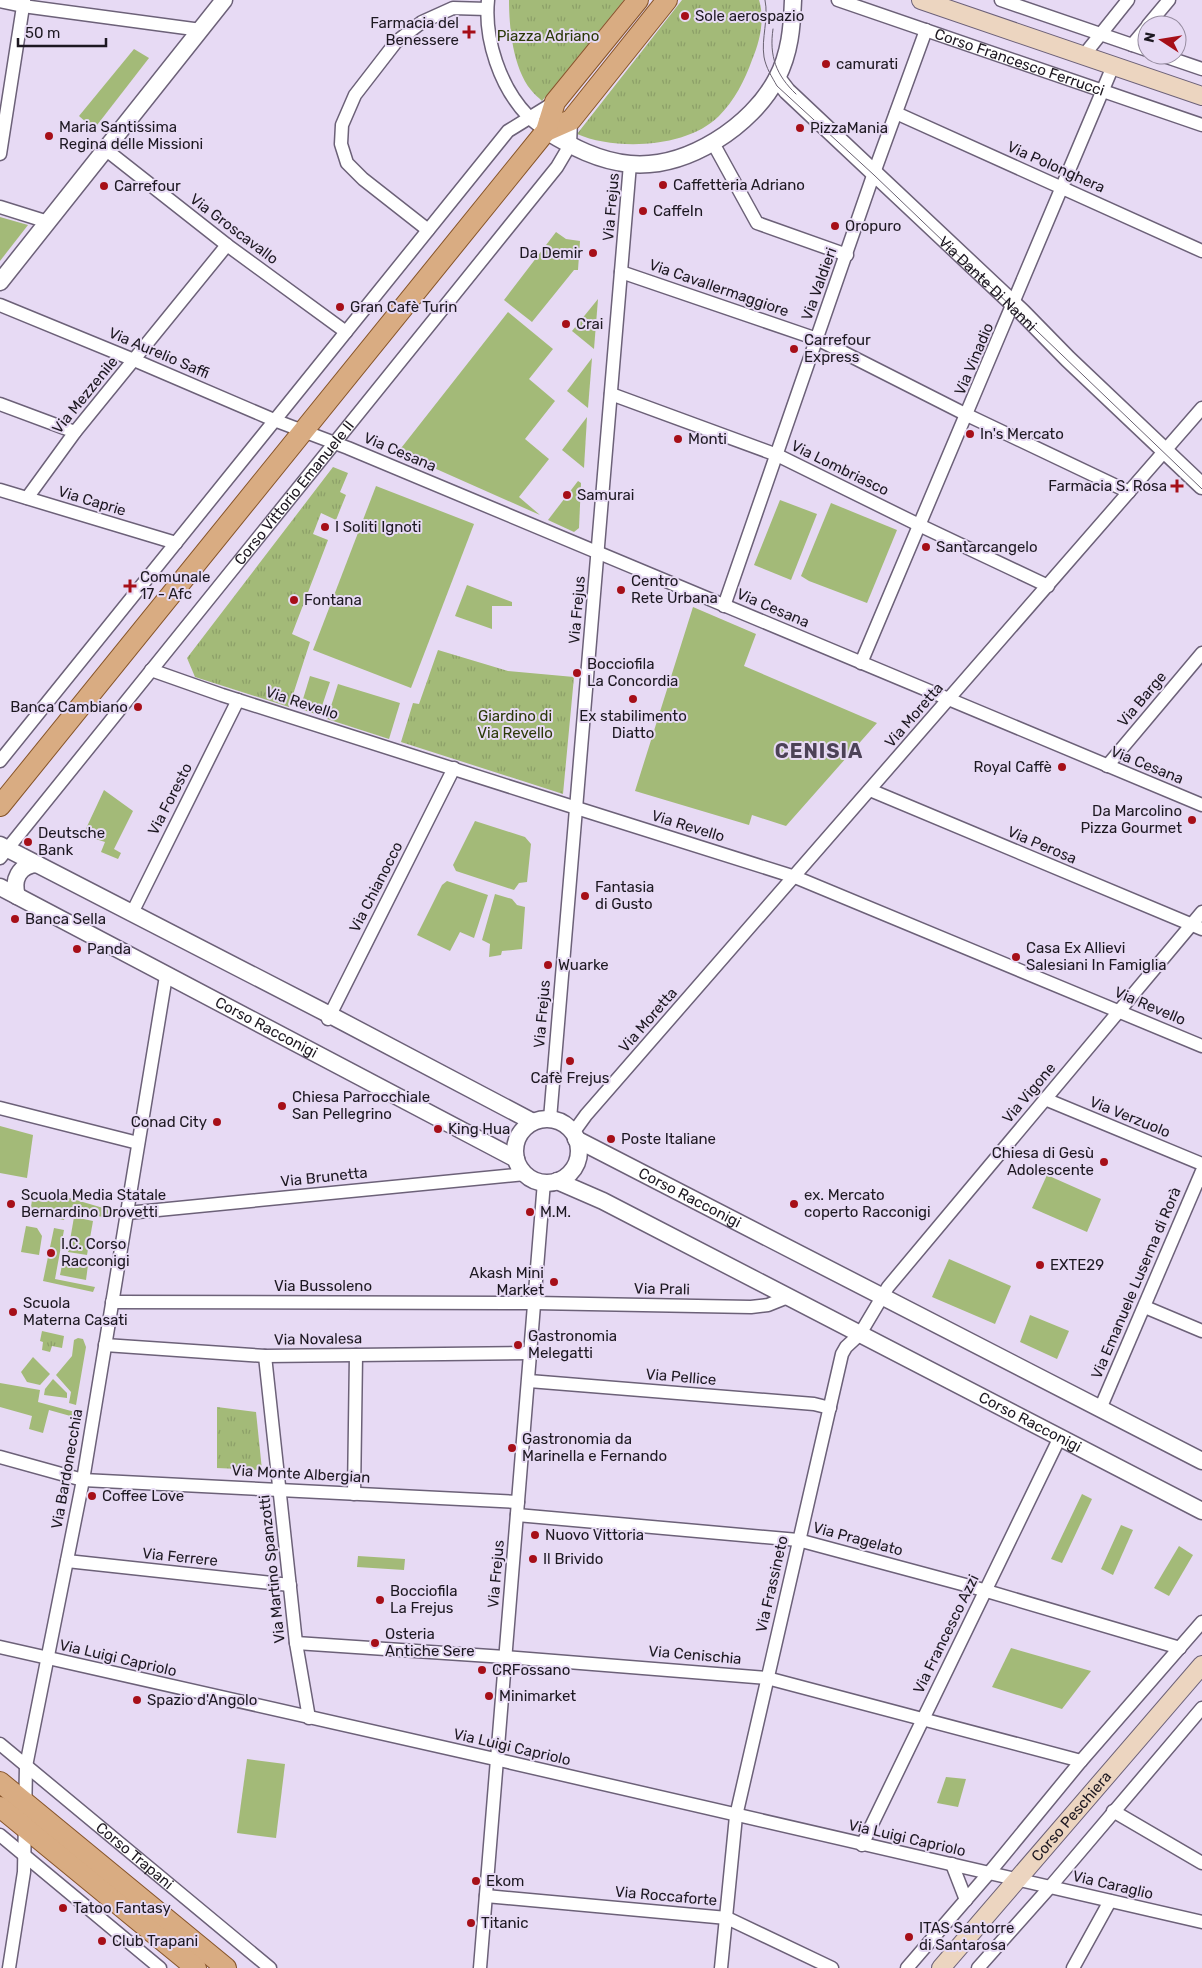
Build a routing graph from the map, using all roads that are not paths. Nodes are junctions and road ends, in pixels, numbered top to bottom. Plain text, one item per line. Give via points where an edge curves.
1 (224, 0) edge
2 (638, 0) edge
3 (667, 0) edge
4 (794, 0) edge
5 (838, 0) edge
6 (921, 0) edge
7 (1001, 0) edge
8 (1128, 0) edge
9 (1169, 0) edge
10 (0, 1) edge
11 (24, 3) edge
12 (487, 4) edge
13 (1157, 15) edge
14 (201, 30) junction
15 (926, 30) junction
16 (1100, 34) junction
17 (1137, 39) edge
18 (1132, 45) junction
19 (1137, 47) edge
20 (1084, 55) junction
21 (1187, 64) edge
22 (1113, 66) junction
23 (1202, 69) edge
24 (777, 78) junction
25 (1102, 92) junction
26 (1202, 96) edge
27 (555, 102) junction
28 (896, 113) junction
29 (528, 117) junction
30 (571, 120) junction
31 (1202, 125) edge
32 (546, 131) junction
33 (713, 143) junction
34 (570, 146) junction
35 (105, 149) junction
36 (0, 154) edge
37 (630, 164) junction
38 (874, 173) junction
39 (1062, 188) junction
40 (0, 207) edge
41 (48, 222) junction
42 (428, 230) junction
43 (227, 245) junction
44 (1202, 251) edge
45 (847, 255) junction
46 (621, 272) junction
47 (0, 282) edge
48 (0, 305) edge
49 (1014, 305) junction
50 (346, 332) junction
51 (817, 339) junction
52 (134, 360) junction
53 (611, 394) junction
54 (0, 404) edge
55 (1202, 408) edge
56 (968, 415) junction
57 (274, 420) junction
58 (304, 431) junction
59 (75, 432) junction
60 (335, 443) junction
61 (1166, 451) junction
62 (777, 455) junction
63 (1202, 486) edge
64 (0, 490) edge
65 (1129, 492) junction
66 (27, 498) junction
67 (919, 526) junction
68 (176, 543) junction
69 (598, 553) junction
70 (1048, 586) junction
71 (724, 606) junction
72 (1202, 653) edge
73 (861, 663) junction
74 (152, 670) junction
75 (949, 699) junction
76 (238, 700) junction
77 (0, 760) edge
78 (1108, 766) junction
79 (454, 768) junction
80 (870, 790) junction
81 (1202, 805) edge
82 (0, 806) edge
83 (576, 808) junction
84 (2, 851) edge
85 (37, 864) junction
86 (795, 877) junction
87 (0, 887) edge
88 (16, 896) junction
89 (1202, 912) edge
90 (132, 913) junction
91 (1196, 927) edge
92 (166, 976) junction
93 (1119, 1010) junction
94 (329, 1017) junction
95 (1202, 1046) edge
96 (1045, 1100) junction
97 (0, 1108) edge
98 (550, 1119) junction
99 (533, 1122) junction
100 (575, 1136) junction
101 (138, 1143) junction
102 (516, 1159) junction
103 (1202, 1164) edge
104 (1202, 1171) edge
105 (525, 1174) junction
106 (550, 1182) junction
107 (127, 1213) junction
108 (788, 1297) junction
109 (881, 1297) junction
110 (112, 1302) junction
111 (534, 1304) junction
112 (1145, 1306) junction
113 (1202, 1331) edge
114 (860, 1334) junction
115 (105, 1345) junction
116 (531, 1353) junction
117 (356, 1355) junction
118 (265, 1356) junction
119 (529, 1381) junction
120 (830, 1408) junction
121 (1100, 1409) junction
122 (1060, 1437) junction
123 (0, 1457) edge
124 (1202, 1462) edge
125 (82, 1480) junction
126 (280, 1489) junction
127 (354, 1494) junction
128 (518, 1502) junction
129 (1202, 1511) edge
130 (517, 1515) junction
131 (798, 1540) junction
132 (67, 1561) junction
133 (290, 1585) junction
134 (985, 1591) junction
135 (1202, 1622) edge
136 (296, 1643) junction
137 (0, 1647) edge
138 (1180, 1648) junction
139 (506, 1656) junction
140 (49, 1658) junction
141 (1202, 1665) edge
142 (767, 1678) junction
143 (1202, 1708) edge
144 (309, 1718) junction
145 (923, 1718) junction
146 (0, 1744) edge
147 (497, 1760) junction
148 (1082, 1761) junction
149 (26, 1766) junction
150 (0, 1782) edge
151 (25, 1803) junction
152 (0, 1807) edge
153 (1113, 1811) junction
154 (736, 1816) junction
155 (25, 1828) junction
156 (0, 1835) edge
157 (862, 1845) junction
158 (24, 1855) junction
159 (1202, 1863) edge
160 (952, 1864) junction
161 (989, 1873) junction
162 (1018, 1879) junction
163 (1050, 1887) junction
164 (486, 1896) junction
165 (966, 1900) junction
166 (1110, 1901) junction
167 (727, 1918) junction
168 (1202, 1922) edge
169 (9, 1968) edge
170 (160, 1968) edge
171 (196, 1968) edge
172 (226, 1968) edge
173 (270, 1968) edge
174 (480, 1968) edge
175 (721, 1968) edge
176 (832, 1968) edge
177 (907, 1968) edge
178 (941, 1968) edge
179 (978, 1968) edge
180 (1073, 1968) edge

1 - 14 street
2 - 27 main road, Corso Vittorio Emanuele II
3 - 30 main road, Corso Vittorio Emanuele II
4 - 24 street via 789,43
5 - 15 street, Corso Francesco Ferrucci
6 - 20 main road, Corso Francesco Ferrucci
7 - 16 street
8 - 16 street
9 - 13 street
10 - 11 street
11 - 14 street
11 - 36 street
12 - 29 street via 491,43 499,68 516,102
12 - 42 street via 452,8 422,22 396,42 354,95 342,125 341,144 347,163
14 - 35 street
15 - 25 street, Corso Francesco Ferrucci
15 - 28 street, Via Valdieri
16 - 18 street
16 - 20 street
17 - 18 street
18 - 19 street
20 - 22 main road, Corso Francesco Ferrucci
21 - 23 street
22 - 25 street, Via Vinadio
22 - 26 main road, Corso Francesco Ferrucci
24 - 33 street via 751,113
24 - 38 street, Via Dante Di Nanni
25 - 31 street, Corso Francesco Ferrucci
25 - 39 street, Via Vinadio
27 - 29 street, Corso Vittorio Emanuele II
27 - 32 main road, Corso Vittorio Emanuele II
28 - 38 street, Via Valdieri
28 - 39 street, Via Polonghera
29 - 32 street
29 - 42 street, Corso Vittorio Emanuele II via 508,130
30 - 32 main road, Corso Vittorio Emanuele II
30 - 34 street, Corso Vittorio Emanuele II
32 - 34 street
32 - 58 main road, Corso Vittorio Emanuele II
33 - 37 street via 668,160
33 - 45 street via 757,223
34 - 37 street
34 - 60 street, Corso Vittorio Emanuele II via 558,167
35 - 41 street
35 - 43 street, Via Groscavallo
37 - 46 street, Via Frejus
38 - 45 street, Via Valdieri
38 - 49 street, Via Dante Di Nanni
39 - 44 street, Via Polonghera
39 - 49 street, Via Vinadio
40 - 41 street
41 - 47 street
42 - 50 street, Corso Vittorio Emanuele II
43 - 50 street, Via Groscavallo
43 - 52 street, Via Mezzenile
45 - 51 street, Via Valdieri
46 - 51 street, Via Cavallermaggiore
46 - 53 street, Via Frejus
48 - 52 street, Via Aurelio Saffi
49 - 56 street, Via Vinadio
49 - 61 street, Via Dante Di Nanni
50 - 57 street, Corso Vittorio Emanuele II
51 - 56 street, Via Cavallermaggiore
51 - 62 street, Via Valdieri
52 - 57 street, Via Aurelio Saffi
52 - 59 street, Via Mezzenile
53 - 62 street, Via Lombriasco
53 - 69 street, Via Frejus
54 - 59 street
55 - 61 street, Via Moretta
56 - 65 street, Via Cavallermaggiore
56 - 67 street, Via Vinadio
57 - 58 street, Via Aurelio Saffi
57 - 68 street, Corso Vittorio Emanuele II
58 - 60 street, Via Cesana
58 - 82 main road, Corso Vittorio Emanuele II
59 - 66 street, Via Mezzenile
60 - 69 street, Via Cesana
60 - 74 street, Corso Vittorio Emanuele II
61 - 63 street, Via Dante Di Nanni
61 - 65 street, Via Moretta
62 - 67 street, Via Lombriasco
62 - 71 street, Via Valdieri
64 - 66 street, Via Caprie
65 - 70 street, Via Moretta
66 - 68 street, Via Caprie
67 - 70 street, Via Lombriasco
67 - 73 street, Via Vinadio
68 - 77 street, Corso Vittorio Emanuele II
69 - 71 street, Via Cesana
69 - 83 street, Via Frejus
70 - 75 street, Via Moretta
71 - 73 street, Via Cesana
72 - 78 street, Via Barge
73 - 75 street, Via Cesana
74 - 76 street, Via Revello
74 - 84 street, Corso Vittorio Emanuele II
75 - 78 street, Via Cesana
75 - 80 street, Via Moretta
76 - 79 street, Via Revello
76 - 90 street, Via Foresto
78 - 81 street, Via Cesana
79 - 83 street, Via Revello
79 - 94 street, Via Chianocco
80 - 86 street, Via Moretta
80 - 91 street, Via Perosa
83 - 86 street, Via Revello
83 - 98 street, Via Frejus
84 - 85 street
85 - 88 street via 18,873
85 - 90 street
86 - 93 street, Via Revello
86 - 100 street, Via Moretta via 586,1115
87 - 88 street, Corso Racconigi
88 - 92 street, Corso Racconigi
89 - 91 street, Via Vigone
90 - 94 street
91 - 93 street, Via Vigone
92 - 101 street, Via Bardonecchia
92 - 102 street, Corso Racconigi
93 - 95 street, Via Revello
93 - 96 street, Via Vigone
94 - 99 street
96 - 103 street, Via Verzuolo
96 - 109 street, Via Vigone
97 - 101 street
98 - 99 street
98 - 100 street via 567,1126
99 - 102 street via 518,1137
100 - 106 street via 576,1162 565,1176
100 - 109 street, Corso Racconigi
101 - 107 street, Via Bardonecchia
102 - 105 street
104 - 112 street, Via Emanuele Luserna di Rorà
105 - 106 street via 534,1180
105 - 107 street, Via Brunetta
106 - 108 street, Corso Racconigi via 603,1201
106 - 111 street, Via Frejus
107 - 110 street, Via Bardonecchia
108 - 111 street, Via Prali via 768,1305 751,1307
108 - 114 street, Corso Racconigi
109 - 114 street
109 - 121 street, Corso Racconigi
110 - 111 street, Via Bussoleno
110 - 115 street, Via Bardonecchia
111 - 116 street, Via Frejus
112 - 113 street
112 - 121 street, Via Emanuele Luserna di Rorà
114 - 120 street, Via Frassineto via 842,1354
114 - 122 street, Corso Racconigi
115 - 118 street, Via Novalesa
115 - 125 street, Via Bardonecchia
116 - 117 street, Via Novalesa
116 - 119 street, Via Frejus
117 - 118 street, Via Novalesa
117 - 127 street
118 - 126 street, Via Martino Spanzotti
119 - 120 street, Via Pellice via 814,1404
119 - 128 street, Via Frejus
120 - 131 street, Via Frassineto
121 - 124 street, Corso Racconigi
122 - 129 street, Corso Racconigi
122 - 134 street, Via Francesco Azzi
123 - 125 street, Via Monte Albergian
125 - 126 street, Via Monte Albergian
125 - 132 street, Via Bardonecchia
126 - 127 street, Via Monte Albergian
126 - 133 street, Via Martino Spanzotti
127 - 128 street, Via Monte Albergian
128 - 130 street, Via Frejus
130 - 131 street, Via Pragelato
130 - 139 street, Via Frejus
131 - 134 street, Via Pragelato
131 - 142 street, Via Frassineto
132 - 133 street, Via Ferrere
132 - 140 street, Via Bardonecchia
133 - 136 street, Via Martino Spanzotti
134 - 138 street, Via Pragelato
134 - 145 street, Via Francesco Azzi
135 - 138 street, Corso Peschiera
136 - 139 street, Via Cenischia
136 - 144 street, Via Martino Spanzotti
137 - 140 street, Via Luigi Capriolo
138 - 148 street, Corso Peschiera
139 - 142 street, Via Cenischia
139 - 147 street, Via Frejus
140 - 144 street, Via Luigi Capriolo
140 - 149 street, Via Bardonecchia
141 - 162 main road, Corso Peschiera
142 - 145 street, Via Cenischia
142 - 154 street, Via Frassineto
143 - 153 street, Corso Peschiera
144 - 147 street, Via Luigi Capriolo
145 - 148 street, Via Cenischia
145 - 157 street, Via Francesco Azzi
146 - 149 street, Corso Trapani
147 - 154 street, Via Luigi Capriolo
147 - 164 street, Via Frejus
148 - 161 street, Corso Peschiera
149 - 151 street, Via Bardonecchia
149 - 173 street, Corso Trapani
150 - 151 main road, Corso Trapani
151 - 155 street, Via Bardonecchia
151 - 172 main road, Corso Trapani
152 - 155 main road
153 - 159 street
153 - 163 street, Corso Peschiera
154 - 157 street, Via Luigi Capriolo
154 - 167 street, Via Frassineto
155 - 158 street, Via Bardonecchia
155 - 171 main road
156 - 158 street
157 - 160 street, Via Luigi Capriolo
158 - 169 street, Via Bardonecchia
158 - 170 street
160 - 161 street, Via Luigi Capriolo
160 - 165 street
161 - 162 street, Via Luigi Capriolo
161 - 165 street, Corso Peschiera
162 - 163 street, Via Caraglio
162 - 178 main road, Corso Peschiera
163 - 166 street, Via Caraglio
163 - 179 street, Corso Peschiera
164 - 167 street, Via Roccaforte
164 - 174 street, Via Frejus
165 - 177 street, Corso Peschiera
166 - 168 street, Via Caraglio
166 - 180 street
167 - 175 street, Via Frassineto
167 - 176 street, Via Roccaforte

